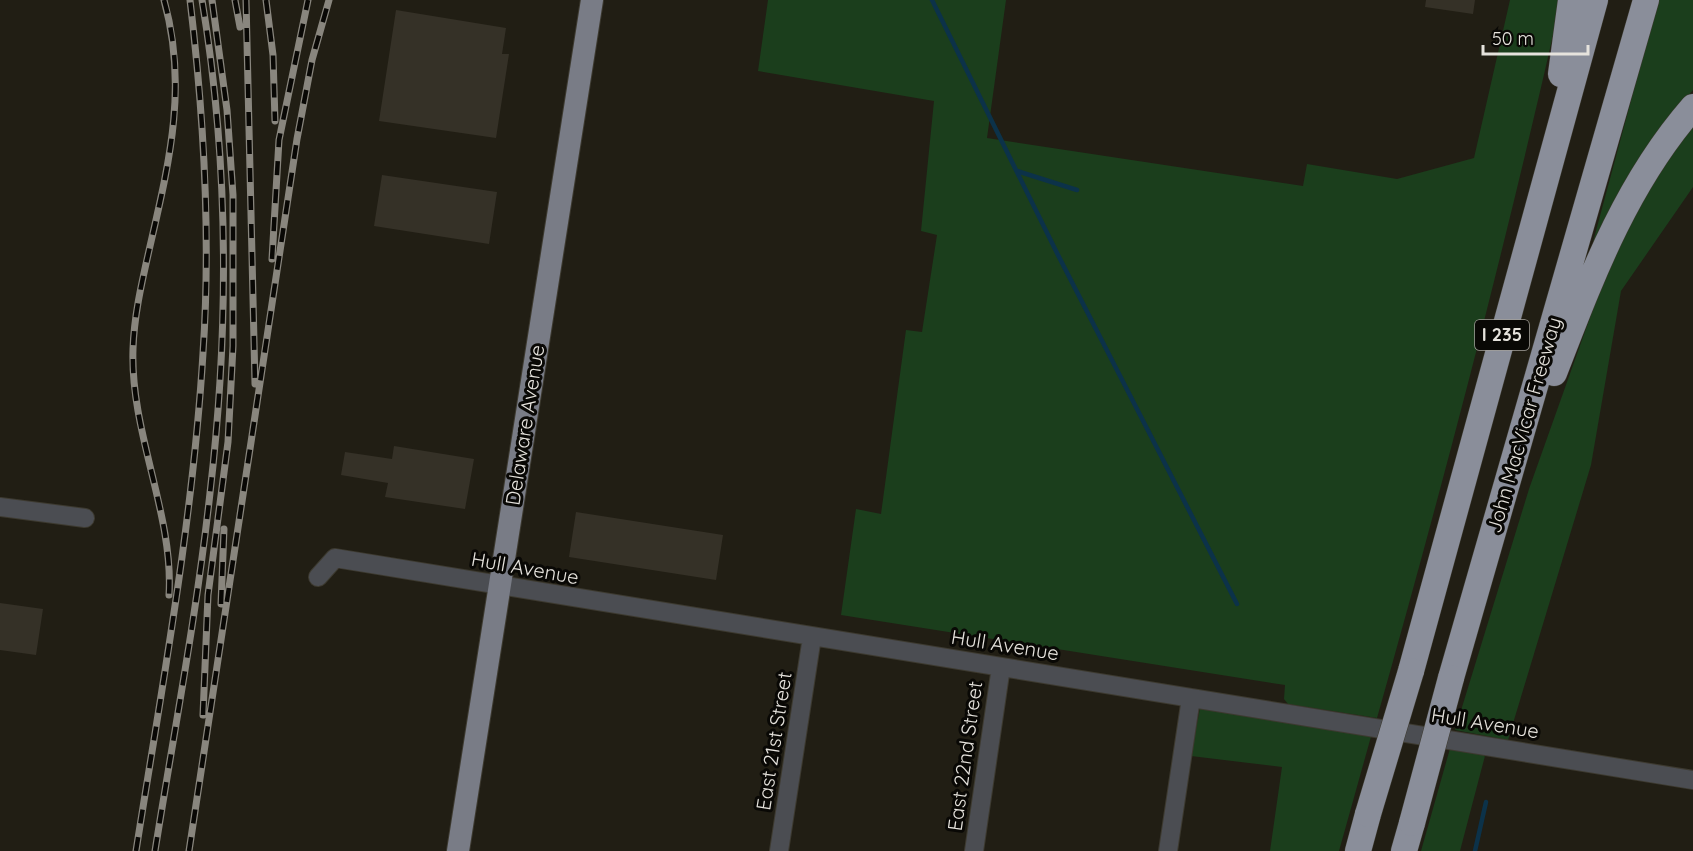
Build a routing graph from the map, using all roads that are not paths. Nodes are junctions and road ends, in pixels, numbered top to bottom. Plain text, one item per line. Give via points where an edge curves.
1 (592, 0) edge
2 (1571, 0) edge
3 (1595, 0) edge
4 (1646, 0) edge
5 (1693, 107) edge
6 (1545, 179) junction
7 (0, 507) edge
8 (1499, 510) junction
9 (86, 518) dead end
10 (318, 577) dead end
11 (500, 586) junction
12 (812, 637) junction
13 (1001, 668) junction
14 (1191, 698) junction
15 (1693, 780) edge
16 (458, 851) edge
17 (779, 851) edge
18 (974, 851) edge
19 (1168, 851) edge
20 (1358, 851) edge
21 (1404, 851) edge

1 - 11 main road, Delaware Avenue
2 - 6 highway
3 - 6 highway, I 235
4 - 8 highway, John MacVicar Freeway / I 235
5 - 8 highway via 1642,176 1612,230
6 - 20 highway, I 235, bridge
7 - 9 street
8 - 21 highway, John MacVicar Freeway / I 235, bridge
10 - 11 street, Hull Avenue via 335,558
11 - 12 street, Hull Avenue
11 - 16 main road, Delaware Avenue
12 - 13 street, Hull Avenue
12 - 17 street, East 21st Street
13 - 14 street, Hull Avenue
13 - 18 street, East 22nd Street
14 - 15 street, Hull Avenue
14 - 19 street

